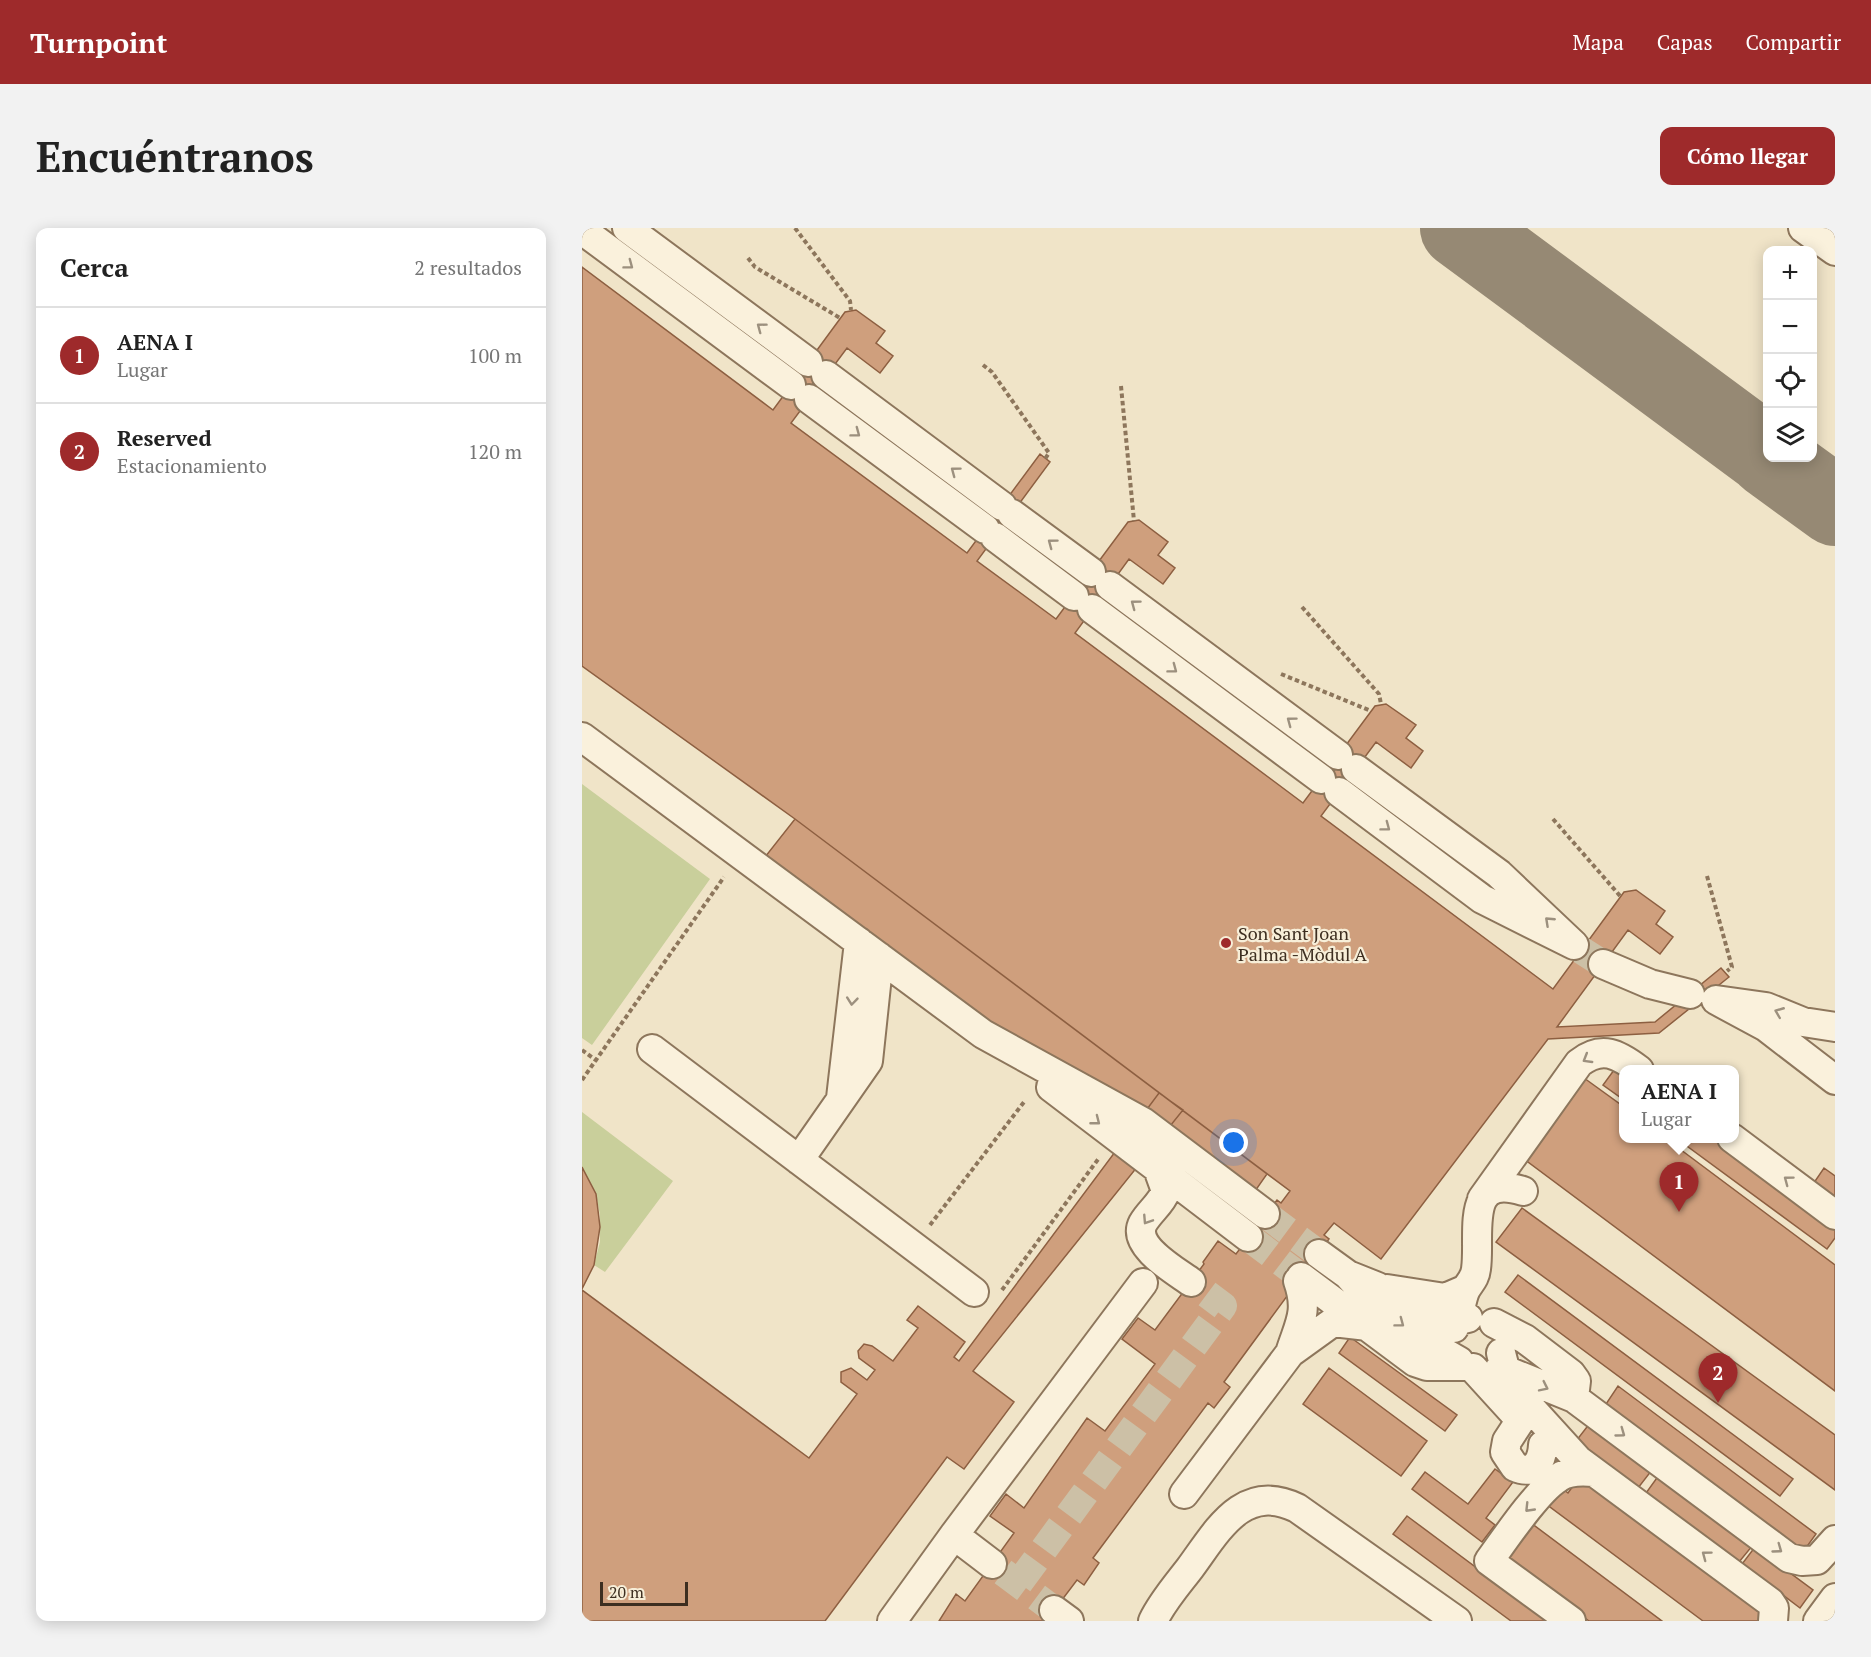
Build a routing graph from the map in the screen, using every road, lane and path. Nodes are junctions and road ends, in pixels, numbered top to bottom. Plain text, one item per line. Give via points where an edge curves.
1 (627, 228) edge
2 (795, 228) edge
3 (1803, 228) edge
4 (582, 230) edge
5 (1835, 251) edge
6 (748, 258) dead end
7 (851, 310) dead end
8 (840, 318) dead end
9 (983, 365) dead end
10 (1121, 386) dead end
11 (1045, 459) dead end
12 (1134, 521) dead end
13 (1302, 607) dead end
14 (1272, 670) dead end
15 (1381, 704) dead end
16 (1371, 711) dead end
17 (582, 737) edge
18 (1553, 819) dead end
19 (725, 875) dead end
20 (1707, 876) dead end
21 (1621, 897) dead end
22 (869, 950) junction
23 (1586, 953) junction
24 (1725, 973) dead end
25 (1704, 997) junction
26 (1835, 1027) edge
27 (983, 1034) junction
28 (652, 1049) dead end
29 (582, 1050) edge
30 (597, 1061) junction
31 (1632, 1065) edge
32 (582, 1080) edge
33 (1835, 1080) edge
34 (841, 1102) junction
35 (1024, 1102) dead end
36 (1739, 1143) edge
37 (1099, 1158) dead end
38 (798, 1160) junction
39 (1158, 1169) junction
40 (1523, 1191) dead end
41 (1482, 1199) junction
42 (1266, 1214) tunnel mouth
43 (1835, 1215) edge
44 (926, 1230) dead end
45 (1248, 1237) tunnel mouth
46 (1318, 1254) tunnel mouth
47 (1348, 1275) junction
48 (1191, 1282) tunnel mouth
49 (1143, 1283) dead end
50 (1377, 1287) junction
51 (1466, 1289) junction
52 (985, 1295) joint
53 (1469, 1322) junction
54 (1368, 1326) junction
55 (1290, 1353) junction
56 (1482, 1364) junction
57 (1574, 1398) junction
58 (1523, 1411) junction
59 (1594, 1472) junction
60 (1555, 1479) junction
61 (1184, 1494) dead end
62 (954, 1535) junction
63 (1835, 1540) edge
64 (992, 1564) tunnel mouth
65 (1835, 1598) edge
66 (892, 1621) edge
67 (1153, 1621) edge
68 (1457, 1621) edge
69 (1571, 1621) edge
70 (1773, 1621) edge
71 (1818, 1621) edge

23 -> 1 street via 1499,874
2 - 7 path via 850,301
3 - 5 street
4 -> 23 street via 1482,899
6 - 8 path via 755,267
9 - 11 path via 1049,453
10 - 12 path
13 - 15 path via 1379,694
14 - 16 path
17 - 22 street
18 - 21 path
19 - 30 path
20 - 24 path via 1732,967
22 - 27 street
22 -> 34 street
22 - 34 street via 868,1061
23 - 25 street via 1650,984
26 -> 25 street via 1803,1022 1755,1005
25 - 33 street via 1766,1028
27 -> 39 street
27 - 42 street via 1138,1119
28 - 38 street
29 - 30 path
30 - 32 path
31 -> 41 street via 1609,1052 1579,1063
34 - 38 street
35 - 44 path
43 -> 36 street
37 - 52 path
38 - 52 street
39 - 45 street
39 -> 48 street via 1166,1191 1143,1223 1142,1238 1155,1255
40 - 41 street via 1498,1188
41 - 51 street via 1477,1210 1477,1267
46 - 47 street
47 - 50 street
47 -> 56 street via 1370,1301 1426,1342
49 - 62 street
50 - 51 street via 1433,1298 1445,1298
50 - 53 street via 1431,1323
51 - 53 street
53 - 56 street via 1451,1346
53 - 56 street via 1502,1337
53 - 57 street via 1525,1339 1571,1374 1576,1381
54 - 55 street via 1333,1322
54 - 55 street via 1300,1279 1305,1303
54 - 56 street via 1415,1362 1427,1366
55 - 61 street
56 -> 57 street
56 - 58 street
57 -> 63 street via 1790,1558 1817,1560
58 - 59 street
58 - 60 street via 1556,1467
59 - 60 street
70 -> 59 street via 1774,1608 1770,1602
60 -> 69 street via 1522,1515 1489,1561
62 - 64 street
62 - 66 street
65 - 71 street
67 - 68 street via 1234,1512 1266,1499 1297,1508

